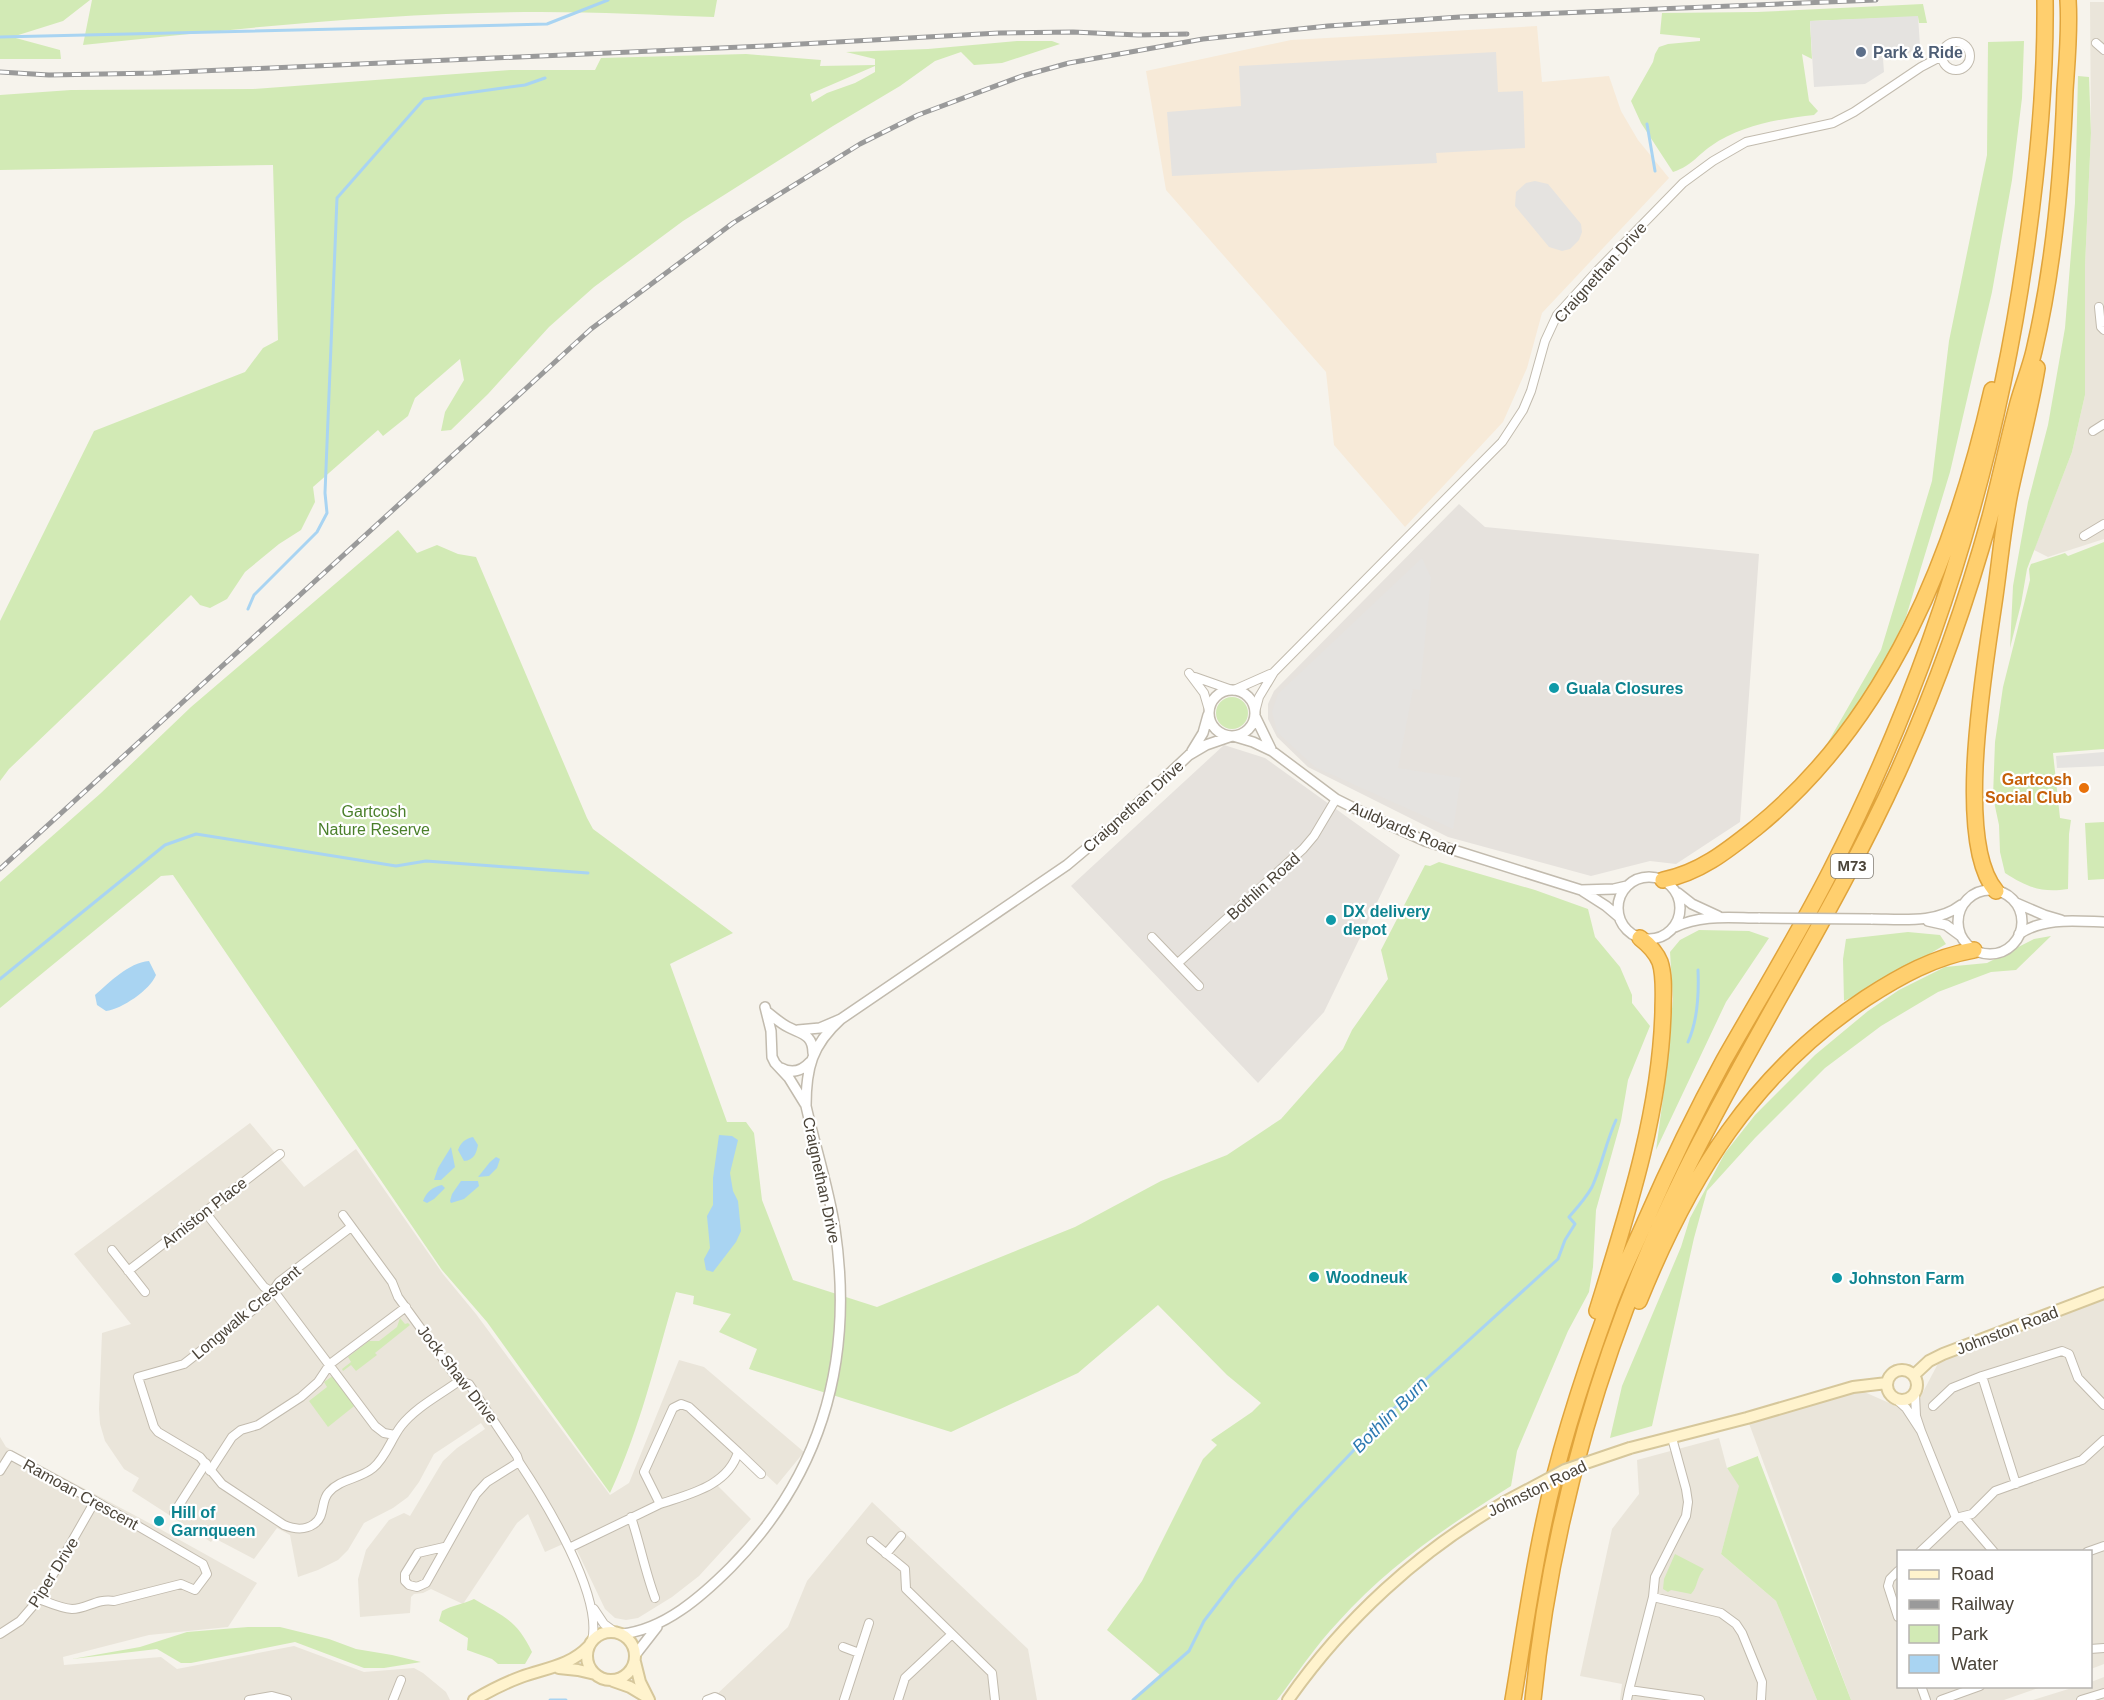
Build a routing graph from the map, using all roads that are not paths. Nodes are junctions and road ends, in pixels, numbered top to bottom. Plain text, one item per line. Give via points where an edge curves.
1 (2045, 0) edge
2 (2068, 0) edge
3 (2096, 43) dead end
4 (2104, 50) edge
5 (1942, 56) dead end
6 (2033, 197) junction
7 (2052, 252) junction
8 (2099, 308) dead end
9 (2104, 330) edge
10 (2104, 424) edge
11 (2093, 431) dead end
12 (2104, 524) edge
13 (2084, 536) dead end
14 (1274, 672) junction
15 (1233, 690) junction
16 (1209, 711) junction
17 (1255, 713) junction
18 (1232, 736) junction
19 (1272, 751) junction
20 (1189, 755) junction
21 (1336, 799) junction
22 (1669, 885) junction
23 (1627, 886) junction
24 (1581, 890) junction
25 (1996, 891) junction
26 (1963, 903) junction
27 (2016, 903) junction
28 (1720, 916) junction
29 (1619, 917) junction
30 (1917, 919) junction
31 (2064, 921) junction
32 (2104, 922) edge
33 (1674, 927) junction
34 (2019, 934) junction
35 (1961, 936) junction
36 (1152, 937) dead end
37 (1640, 938) junction
38 (1974, 950) junction
39 (1178, 963) junction
40 (1199, 986) dead end
41 (841, 1019) junction
42 (795, 1030) junction
43 (773, 1043) junction
44 (812, 1058) junction
45 (780, 1068) junction
46 (806, 1106) junction
47 (280, 1154) dead end
48 (205, 1212) junction
49 (343, 1215) dead end
50 (351, 1227) junction
51 (112, 1250) dead end
52 (128, 1271) junction
53 (272, 1291) junction
54 (145, 1292) dead end
55 (2104, 1293) edge
56 (406, 1307) junction
57 (330, 1364) junction
58 (1914, 1375) junction
59 (1982, 1376) junction
60 (459, 1381) junction
61 (1887, 1383) junction
62 (1915, 1394) junction
63 (1897, 1400) junction
64 (2104, 1405) edge
65 (1933, 1406) dead end
66 (1921, 1431) junction
67 (395, 1435) junction
68 (1672, 1438) junction
69 (2104, 1440) edge
70 (738, 1452) junction
71 (206, 1462) junction
72 (519, 1462) junction
73 (1558, 1462) junction
74 (0, 1471) edge
75 (210, 1471) junction
76 (761, 1474) dead end
77 (2016, 1484) junction
78 (1570, 1485) junction
79 (95, 1501) junction
80 (660, 1504) junction
81 (174, 1513) dead end
82 (631, 1517) junction
83 (1960, 1518) junction
84 (901, 1536) dead end
85 (871, 1540) dead end
86 (444, 1547) junction
87 (569, 1548) junction
88 (1921, 1550) edge
89 (1993, 1550) edge
90 (886, 1554) junction
91 (1897, 1573) edge
92 (1653, 1597) junction
93 (655, 1598) dead end
94 (39, 1599) junction
95 (591, 1606) junction
96 (1897, 1611) edge
97 (661, 1623) junction
98 (869, 1623) dead end
99 (618, 1633) junction
100 (0, 1634) edge
101 (951, 1635) junction
102 (591, 1644) junction
103 (843, 1647) dead end
104 (859, 1653) junction
105 (635, 1658) junction
106 (552, 1668) junction
107 (595, 1674) junction
108 (401, 1680) dead end
109 (614, 1681) junction
110 (1974, 1688) edge
111 (1629, 1690) junction
112 (2104, 1693) edge
113 (648, 1699) edge
114 (249, 1700) edge
115 (287, 1700) edge
116 (393, 1700) edge
117 (474, 1700) edge
118 (707, 1700) edge
119 (721, 1700) edge
120 (844, 1700) edge
121 (898, 1700) edge
122 (995, 1700) edge
123 (1288, 1700) edge
124 (1513, 1700) edge
125 (1533, 1700) edge
126 (1627, 1700) edge
127 (1700, 1700) edge
128 (1761, 1700) edge
129 (1941, 1700) edge
130 (2081, 1700) edge

1 - 6 highway, M73 via 2041,127
2 - 7 highway, M73 via 2064,134
3 - 4 street
5 - 14 street, Craignethan Drive via 1833,123 1746,142 1683,183 1557,315 1523,410 1502,442
6 - 22 highway via 1989,401 1965,489 1930,589 1908,637 1868,705 1805,783 1711,861
6 - 73 highway, M73 via 2017,312 1996,416 1973,510 1931,639 1887,749 1834,864 1678,1147 1611,1300
7 - 25 highway via 2050,293 2033,392 2009,494 1978,720 1977,833 1983,869
7 - 78 highway, M73 via 2034,352 1989,521 1942,663 1899,770 1856,860 1715,1113 1651,1245 1615,1340
8 - 9 street
10 - 11 street
12 - 13 street
14 - 15 street, Craignethan Drive
14 - 17 street, Craignethan Drive via 1259,697
15 - 16 street via 1214,698
15 - 16 street via 1191,675 1204,693
15 - 17 street via 1250,699
16 - 18 street via 1213,726
16 - 20 street, Craignethan Drive via 1203,733
17 - 18 street via 1245,732
17 - 19 street, Auldyards Road
18 - 19 street, Auldyards Road
18 - 20 street, Craignethan Drive
19 - 21 street, Auldyards Road
20 - 41 street, Craignethan Drive via 1067,865
21 - 24 street, Auldyards Road via 1425,841
21 - 39 street, Bothlin Road via 1303,849
22 - 23 street via 1654,877 1644,877
22 - 28 street via 1692,904
22 - 33 street via 1680,904
23 - 24 street, Auldyards Road
23 - 29 street via 1619,900
24 - 29 street, Auldyards Road
25 - 26 street via 1978,892
25 - 27 street
26 - 30 street via 1944,915
26 - 35 street via 1957,921
27 - 31 street
27 - 34 street via 2021,915
28 - 30 street, bridge
28 - 33 street
29 - 37 street via 1627,930
30 - 35 street via 1946,925
31 - 32 street
31 - 34 street via 2032,927
33 - 37 street via 1659,938
34 - 38 street via 2004,951 1989,954
35 - 38 street
36 - 39 street
37 - 73 highway via 1656,954 1662,969 1663,1027 1658,1070 1640,1162
38 - 78 highway via 1933,960 1835,1020 1780,1069 1724,1136 1662,1249
39 - 40 street
41 - 42 street, Craignethan Drive via 820,1028
41 - 44 street, Craignethan Drive via 822,1039
42 - 43 street via 780,1033
42 - 43 street via 766,1009
42 - 44 street via 809,1037
43 - 45 street via 772,1057
44 - 45 street via 800,1070
44 - 46 street
45 - 46 street
46 - 97 street, Craignethan Drive via 835,1227 841,1286 841,1331 829,1398 797,1479 765,1529 723,1575
47 - 48 street, Arniston Place
48 - 52 street, Arniston Place
48 - 53 street via 264,1287
49 - 50 street, Jock Shaw Drive
50 - 53 street, Longwalk Crescent
50 - 56 street, Jock Shaw Drive
51 - 52 street
52 - 54 street
53 - 57 street
53 - 71 street, Longwalk Crescent via 184,1364 138,1377 154,1427
55 - 58 main road, Johnston Road via 1943,1354
56 - 57 street
56 - 60 street, Jock Shaw Drive
57 - 67 street via 375,1426
57 - 75 street via 301,1397 232,1437
58 - 61 main road, Johnston Road via 1905,1370 1895,1371
58 - 62 main road via 1918,1384
59 - 64 street via 2062,1351 2069,1354 2078,1378
59 - 65 street via 1952,1388
59 - 77 street
60 - 67 street via 411,1414
60 - 72 street, Jock Shaw Drive via 469,1384
61 - 63 main road via 1889,1393
61 - 68 main road, Johnston Road via 1853,1387
62 - 63 main road via 1907,1400
62 - 66 street
63 - 66 street
66 - 83 street
67 - 75 street via 370,1471 330,1490 322,1514 306,1528 284,1525 222,1484
68 - 92 street via 1688,1502 1686,1516 1655,1577
68 - 123 main road, Johnston Road, bridge via 1565,1470 1450,1536 1370,1604
69 - 77 street via 2082,1460
70 - 76 street
70 - 80 street via 735,1462 718,1480
70 - 80 street via 689,1407 681,1404 673,1408 644,1472
71 - 75 street
71 - 81 street
72 - 86 street via 487,1482 476,1494
72 - 87 street, Jock Shaw Drive
73 - 124 highway, M73
74 - 79 street, Ramoan Crescent via 9,1455
77 - 83 street via 1995,1491 1972,1515
78 - 125 highway, M73
79 - 94 street, Piper Drive
79 - 94 street, Ramoan Crescent via 203,1564 207,1574 195,1590 181,1584 74,1609
80 - 82 street
82 - 87 street
82 - 93 street
83 - 88 street
83 - 89 street
84 - 90 street
85 - 90 street
86 - 86 street via 426,1583 417,1587 405,1581 418,1553
87 - 95 street, Jock Shaw Drive
90 - 101 street via 905,1569 906,1589
91 - 96 street via 1888,1586
92 - 111 street
92 - 128 street via 1721,1613 1736,1624 1762,1682
94 - 100 street, Piper Drive via 20,1621
95 - 99 street via 602,1622
95 - 102 street
97 - 99 street via 637,1632
97 - 105 street
98 - 104 street
99 - 102 main road via 603,1634
99 - 105 main road via 628,1639
101 - 121 street via 905,1678
101 - 122 street via 992,1673
102 - 106 main road via 576,1658
102 - 107 main road via 587,1661
103 - 104 street
104 - 120 street
105 - 109 main road via 627,1675
105 - 113 main road
106 - 107 main road
106 - 117 main road via 520,1677
107 - 109 main road
108 - 116 street
109 - 113 main road
110 - 129 street
111 - 126 street
111 - 127 street
112 - 130 street
114 - 115 street via 272,1696
118 - 119 street via 715,1696

